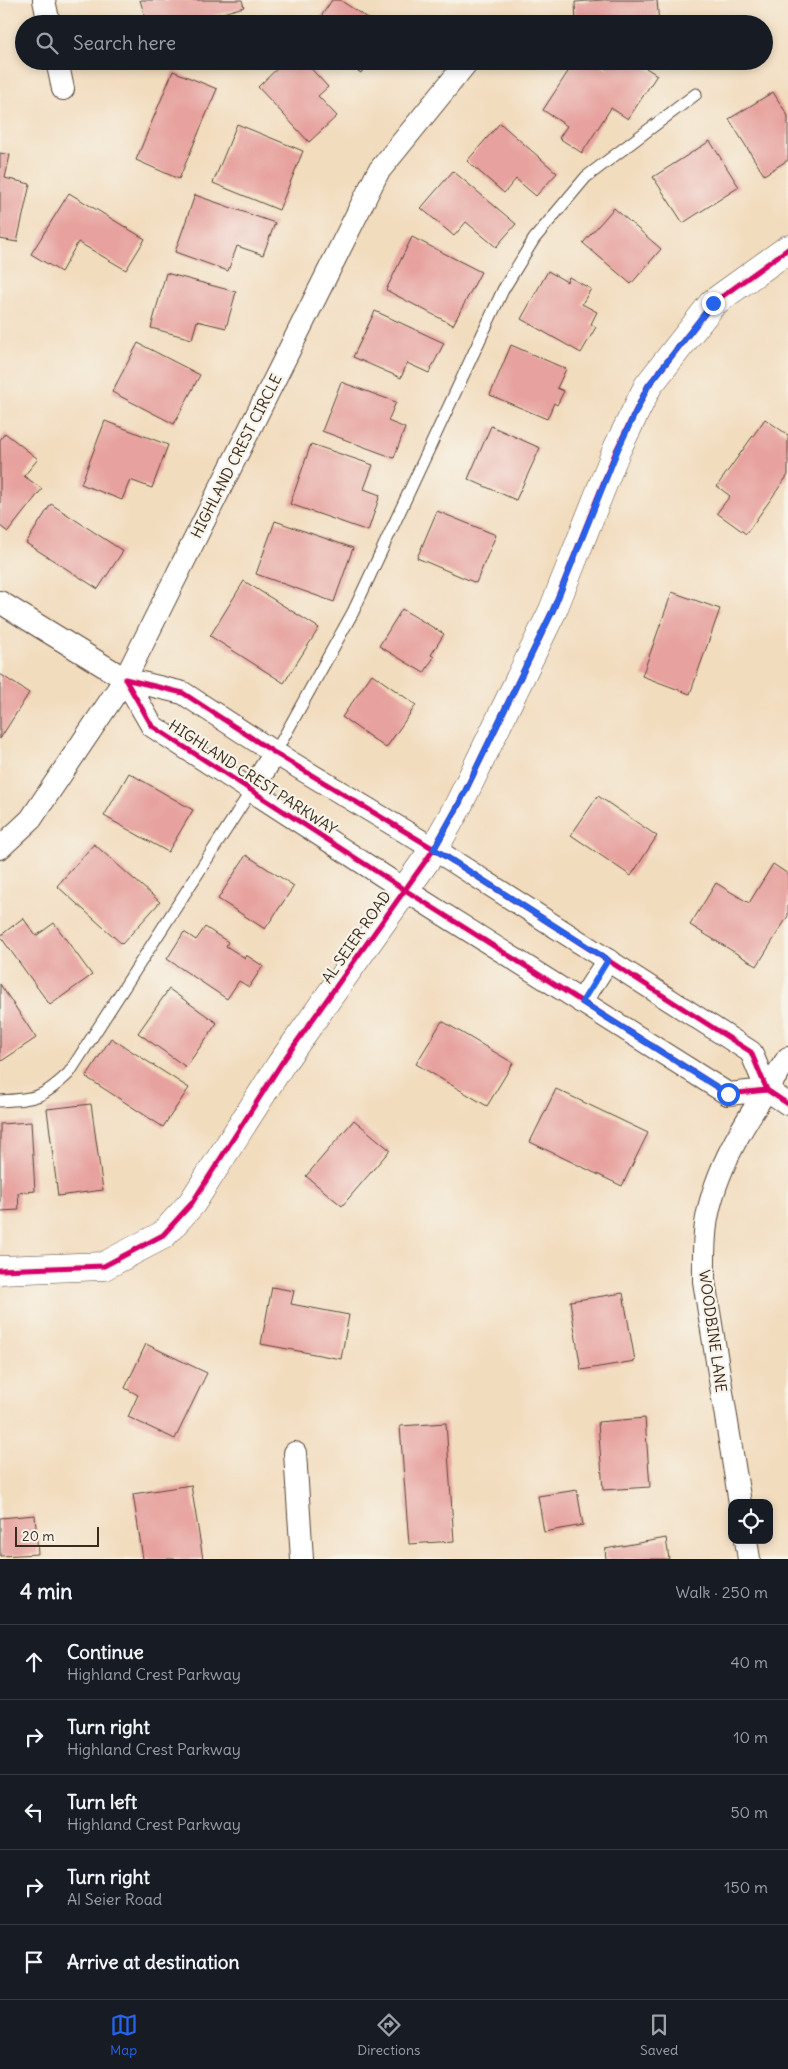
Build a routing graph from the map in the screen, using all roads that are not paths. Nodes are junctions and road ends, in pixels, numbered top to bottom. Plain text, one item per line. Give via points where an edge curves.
1 (44, 0) edge
2 (47, 15) edge
3 (59, 70) edge
4 (461, 70) edge
5 (64, 89) dead end
6 (696, 94) dead end
7 (788, 250) edge
8 (0, 602) edge
9 (125, 679) junction
10 (275, 753) junction
11 (251, 791) junction
12 (0, 848) edge
13 (434, 849) junction
14 (405, 890) junction
15 (608, 960) junction
16 (582, 1002) junction
17 (788, 1058) edge
18 (767, 1090) junction
19 (0, 1101) edge
20 (788, 1104) edge
21 (0, 1270) edge
22 (294, 1453) dead end
23 (739, 1499) edge
24 (747, 1544) edge
25 (302, 1559) edge
26 (749, 1559) edge

1 - 2 street
3 - 5 street
4 - 9 street, HIGHLAND CREST CIRCLE via 378,172
6 - 10 lane via 586,177 534,239 503,290 353,612
7 - 13 street, AL SEIER ROAD via 713,303 648,386 618,449 553,610
8 - 9 street, HIGHLAND CREST PARKWAY
9 - 10 street, HIGHLAND CREST PARKWAY via 183,693
9 - 11 street, HIGHLAND CREST PARKWAY via 152,726
9 - 12 street, HIGHLAND CREST CIRCLE via 31,818
10 - 11 street, HIGHLAND CREST PARKWAY
10 - 13 street, HIGHLAND CREST PARKWAY
11 - 14 street, HIGHLAND CREST PARKWAY
11 - 19 lane via 69,1073 51,1091 29,1100
13 - 14 street, AL SEIER ROAD
13 - 15 street, HIGHLAND CREST PARKWAY
14 - 16 street, HIGHLAND CREST PARKWAY
14 - 21 street, AL SEIER ROAD via 281,1064 192,1203 163,1235 104,1266
15 - 16 street
15 - 18 street, HIGHLAND CREST PARKWAY via 752,1052
16 - 18 street, HIGHLAND CREST PARKWAY via 728,1094
17 - 18 street, WOODBINE LANE
18 - 20 street
18 - 23 street, WOODBINE LANE via 734,1144 718,1179 708,1213 704,1247 704,1281
22 - 25 street
24 - 26 street

